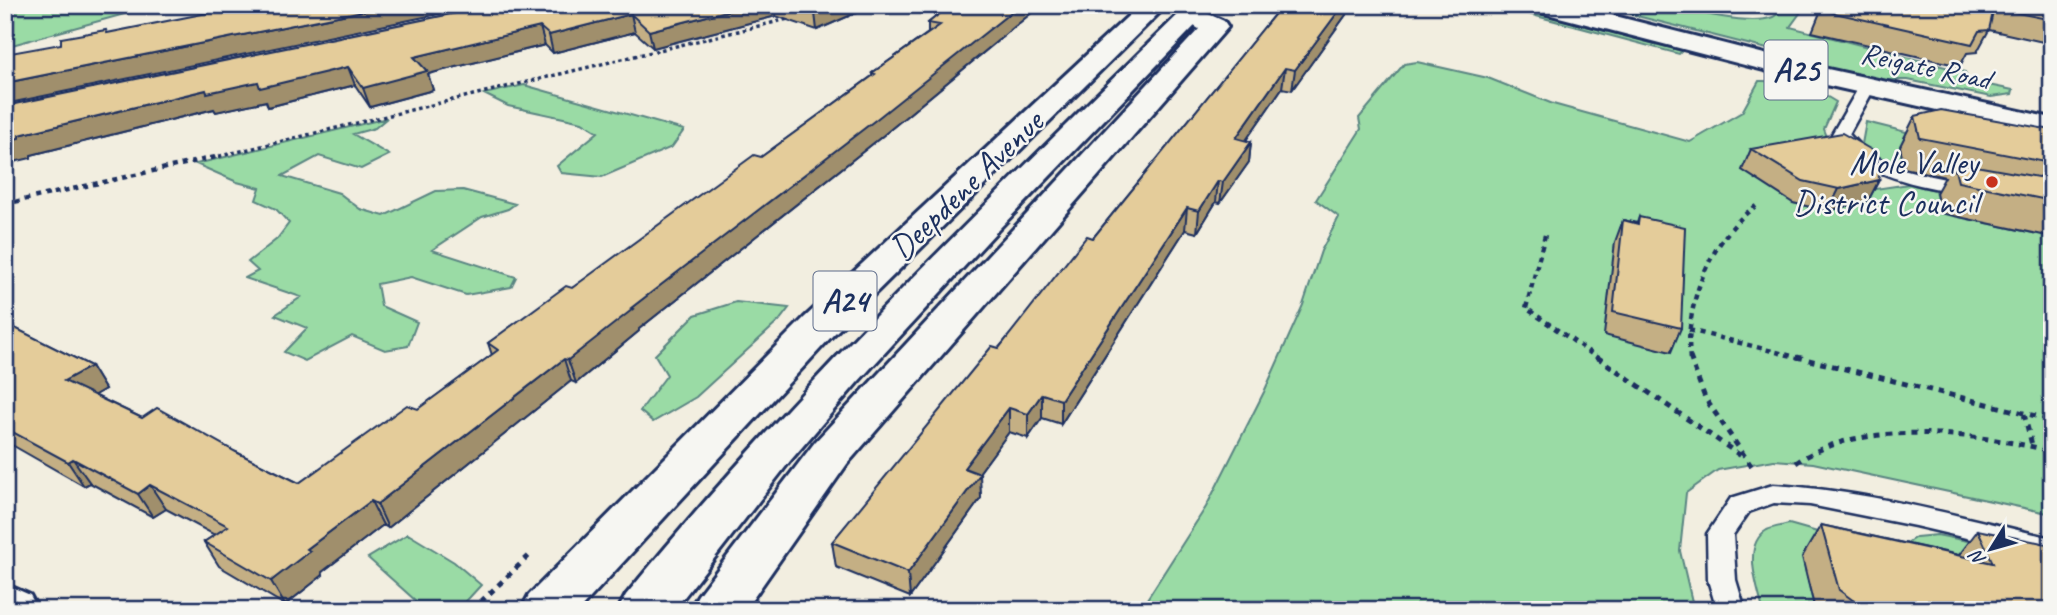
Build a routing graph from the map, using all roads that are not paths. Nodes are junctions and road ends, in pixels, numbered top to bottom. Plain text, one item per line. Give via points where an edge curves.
1 (1155, 5) edge
2 (1541, 5) edge
3 (1198, 10) edge
4 (1583, 10) edge
5 (1867, 87) junction
6 (2052, 127) edge
7 (1983, 192) edge
8 (2052, 548) edge
9 (5, 605) edge
10 (12, 610) edge
11 (547, 610) edge
12 (644, 610) edge
13 (716, 610) edge
14 (1731, 610) edge

1 - 11 main road, Deepdene Avenue / A24 via 818,327
2 - 4 main road, Reigate Road / A25
3 - 12 main road, Deepdene Avenue / A24 via 872,342 771,454
3 - 13 main road, Deepdene Avenue via 1215,27 831,453
4 - 5 main road, Reigate Road / A25
5 - 6 main road, Reigate Road / A25
5 - 7 lane via 1840,134 1850,149 1887,169 1921,180
8 - 14 lane via 1914,516 1810,496 1773,494 1740,505 1720,534 1722,580
9 - 10 main road

